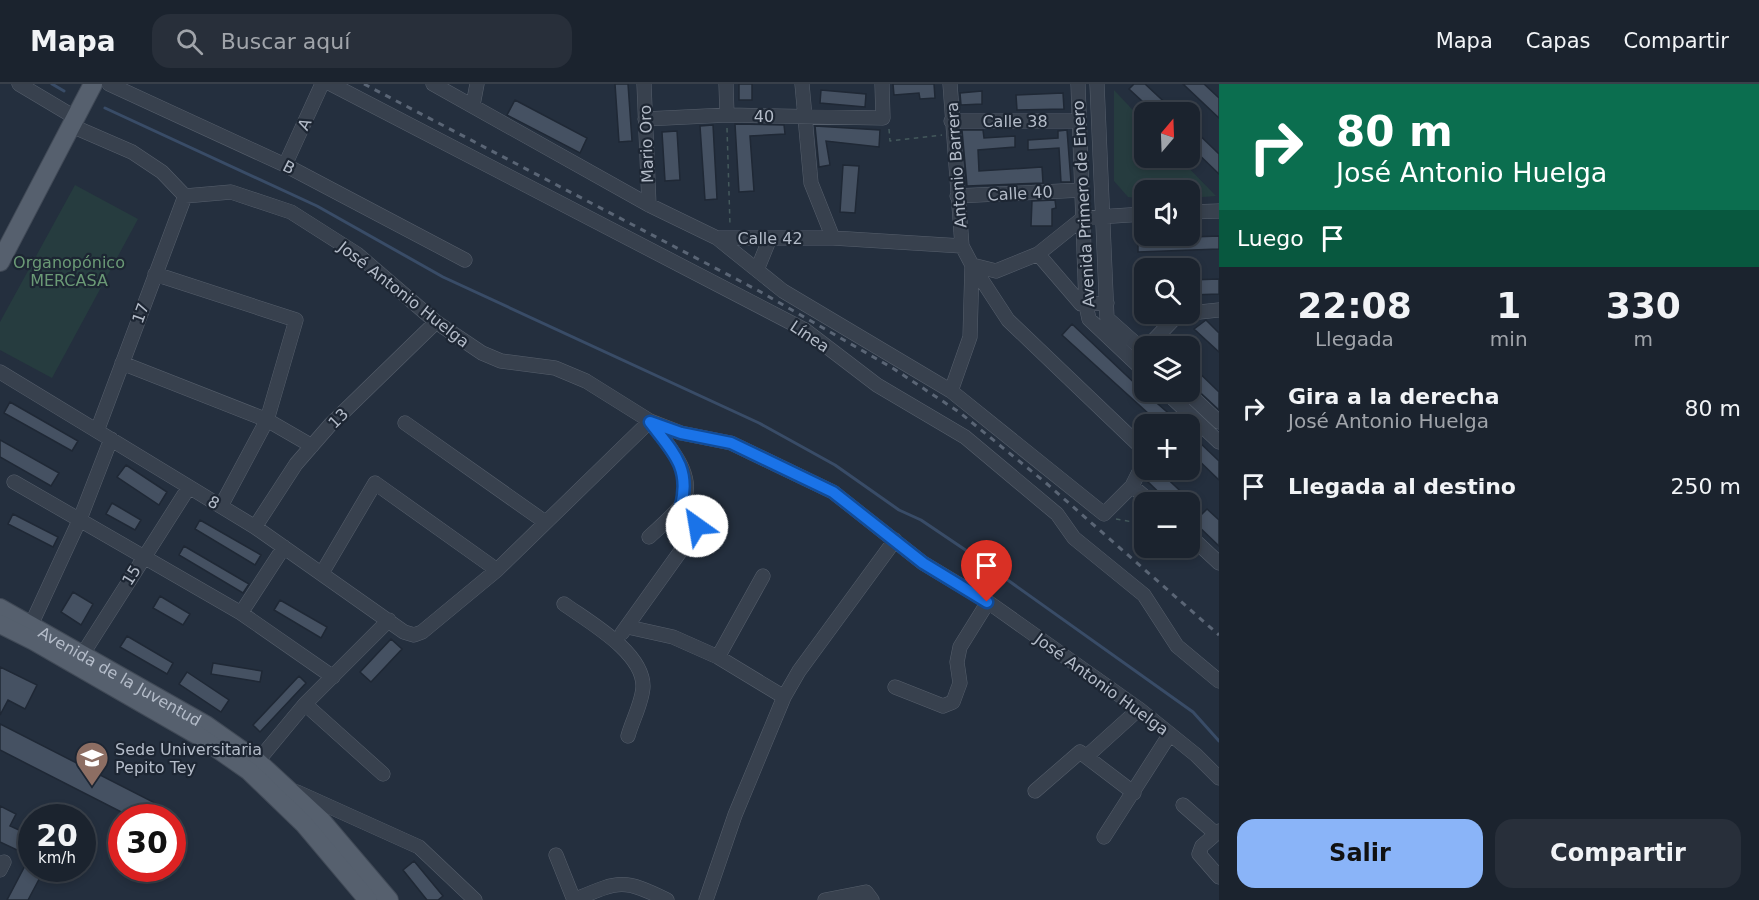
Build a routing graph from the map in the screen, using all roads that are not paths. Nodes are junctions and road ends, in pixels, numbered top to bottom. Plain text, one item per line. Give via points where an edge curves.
1 (18, 84) edge
2 (93, 84) edge
3 (109, 84) edge
4 (322, 84) edge
5 (332, 84) edge
6 (433, 84) edge
7 (477, 84) edge
8 (644, 84) edge
9 (726, 84) edge
10 (802, 84) edge
11 (882, 84) edge
12 (950, 84) edge
13 (1078, 84) edge
14 (1097, 84) edge
15 (472, 105) junction
16 (727, 115) junction
17 (804, 116) junction
18 (645, 118) junction
19 (1079, 121) junction
20 (74, 122) junction
21 (951, 127) junction
22 (285, 165) junction
23 (1082, 190) junction
24 (185, 196) junction
25 (957, 196) junction
26 (649, 205) junction
27 (1219, 211) edge
28 (1200, 212) edge
29 (1134, 214) edge
30 (1103, 216) junction
31 (1083, 218) junction
32 (724, 238) junction
33 (770, 238) junction
34 (833, 238) junction
35 (962, 246) junction
36 (1038, 254) junction
37 (465, 260) dead end
38 (0, 262) edge
39 (972, 265) junction
40 (757, 270) junction
41 (155, 274) junction
42 (1107, 303) junction
43 (1086, 304) junction
44 (1219, 310) edge
45 (1200, 312) edge
46 (436, 322) junction
47 (1169, 324) edge
48 (1158, 336) edge
49 (1134, 342) edge
50 (1132, 360) edge
51 (122, 363) junction
52 (0, 372) edge
53 (951, 390) junction
54 (1177, 402) edge
55 (1198, 402) edge
56 (267, 420) junction
57 (650, 422) junction
58 (1219, 422) edge
59 (405, 423) dead end
60 (98, 431) junction
61 (111, 439) junction
62 (1134, 440) edge
63 (1219, 442) edge
64 (312, 446) junction
65 (1135, 480) edge
66 (14, 482) dead end
67 (1132, 486) junction
68 (189, 487) junction
69 (1139, 492) edge
70 (221, 506) junction
71 (681, 506) junction
72 (80, 519) junction
73 (546, 522) junction
74 (255, 527) junction
75 (649, 537) dead end
76 (895, 540) junction
77 (1200, 545) edge
78 (284, 547) junction
79 (144, 555) junction
80 (1219, 563) edge
81 (497, 570) junction
82 (322, 573) junction
83 (763, 576) dead end
84 (987, 602) junction
85 (564, 604) dead end
86 (0, 608) edge
87 (241, 613) junction
88 (389, 620) junction
89 (0, 624) edge
90 (31, 625) junction
91 (628, 627) junction
92 (615, 639) junction
93 (718, 657) junction
94 (80, 659) junction
95 (333, 677) junction
96 (1219, 681) edge
97 (895, 687) dead end
98 (784, 697) junction
99 (305, 704) junction
100 (1139, 709) junction
101 (1170, 734) junction
102 (628, 736) dead end
103 (1087, 756) junction
104 (253, 766) junction
105 (383, 774) dead end
106 (1219, 778) edge
107 (287, 787) junction
108 (1035, 791) dead end
109 (1134, 793) junction
110 (1183, 805) dead end
111 (1217, 833) edge
112 (1104, 837) dead end
113 (556, 855) dead end
114 (1219, 878) edge
115 (368, 900) edge
116 (389, 900) edge
117 (475, 900) edge
118 (667, 900) edge
119 (706, 900) edge
120 (825, 900) edge
121 (872, 900) edge

1 - 20 street
2 - 20 main road
3 - 22 street, B
4 - 22 street, A
5 - 96 street, Línea via 805,330 877,385 965,437 1057,514 1074,538 1144,595 1177,646
6 - 15 street, Calle 42
7 - 15 street
8 - 18 street, Mario Oro
9 - 16 street
10 - 17 street
11 - 17 street, 40 via 883,118
12 - 21 street, Antonio Barrera
13 - 19 street, Avenida Primero de Enero
14 - 30 street, Avenida Primero de Enero
15 - 26 street, Calle 42
16 - 17 street, 40
16 - 18 street, 40
17 - 34 street via 811,183
18 - 26 street, Mario Oro
19 - 21 street, Calle 38
19 - 23 street, Avenida Primero de Enero
20 - 24 street via 132,152 162,172
20 - 38 main road
21 - 25 street, Antonio Barrera
22 - 37 street, B
23 - 25 street, Calle 40
23 - 31 street, Avenida Primero de Enero
24 - 41 street, 17
24 - 46 street, José Antonio Huelga via 231,192 291,212 357,254
25 - 35 street, Antonio Barrera
26 - 32 street, Calle 42
27 - 28 street
29 - 30 street
30 - 31 street
30 - 42 street, Avenida Primero de Enero
31 - 36 street
31 - 43 street, Avenida Primero de Enero
32 - 33 street, Calle 42
32 - 40 street, Línea
33 - 34 street, Calle 42
33 - 40 street
34 - 35 street, Calle 42
35 - 39 street
36 - 39 street via 996,272
36 - 43 street via 1081,304
39 - 53 street via 970,338
39 - 62 street via 1008,320
40 - 53 street, Línea via 783,291
41 - 51 street, 17
41 - 56 street via 296,320
42 - 43 street
42 - 49 street, Avenida Primero de Enero via 1107,318
43 - 50 street, Avenida Primero de Enero via 1089,319
44 - 45 street
46 - 57 street, José Antonio Huelga via 501,361 555,368 586,381
46 - 64 street, 13
47 - 48 street
51 - 56 street
51 - 60 street, 17
52 - 60 street, 8
53 - 67 street, Línea via 1104,514
54 - 63 street
55 - 58 street
56 - 64 street
56 - 70 street
57 - 71 street via 680,462 685,476
57 - 73 street
57 - 76 street, José Antonio Huelga via 731,443 766,459 833,492
59 - 73 street
60 - 61 street, 8
61 - 68 street, 8
61 - 72 street
64 - 74 street, 13
65 - 67 street
66 - 72 street
67 - 69 street
68 - 70 street, 8
68 - 79 street, 15
70 - 74 street, 8
71 - 75 street
71 - 91 street via 696,521 695,531
72 - 79 street
72 - 90 street
73 - 81 street
74 - 78 street, 8
76 - 84 street, José Antonio Huelga via 923,563
76 - 98 street
77 - 80 street
78 - 82 street, 8
78 - 87 street
79 - 87 street
79 - 94 street, 15
81 - 82 street via 375,483
81 - 88 street, 8 via 422,632 404,633
82 - 88 street, 8
83 - 93 street
84 - 97 street via 960,647 960,683 953,702 943,706
84 - 100 street, José Antonio Huelga
85 - 92 street
86 - 90 main road, Avenida de la Juventud
87 - 95 street
88 - 95 street
89 - 94 main road, Avenida de la Juventud
90 - 94 main road, Avenida de la Juventud
91 - 92 street
91 - 93 street via 673,637
92 - 102 street via 639,669 643,687
93 - 98 street
94 - 104 main road, Avenida de la Juventud via 203,731
95 - 99 street
98 - 119 street via 735,815
99 - 104 street
99 - 105 street
100 - 101 street, José Antonio Huelga
100 - 103 street
101 - 106 street, José Antonio Huelga
101 - 109 street
103 - 108 street via 1078,752
103 - 109 street
104 - 107 main road, Avenida de la Juventud
104 - 115 main road, Avenida de la Juventud
107 - 116 main road, Avenida de la Juventud via 321,820
107 - 117 street via 419,847
109 - 112 street
110 - 111 street
111 - 114 street via 1199,854
113 - 118 street via 574,900 612,884 634,884
120 - 121 street via 866,892

